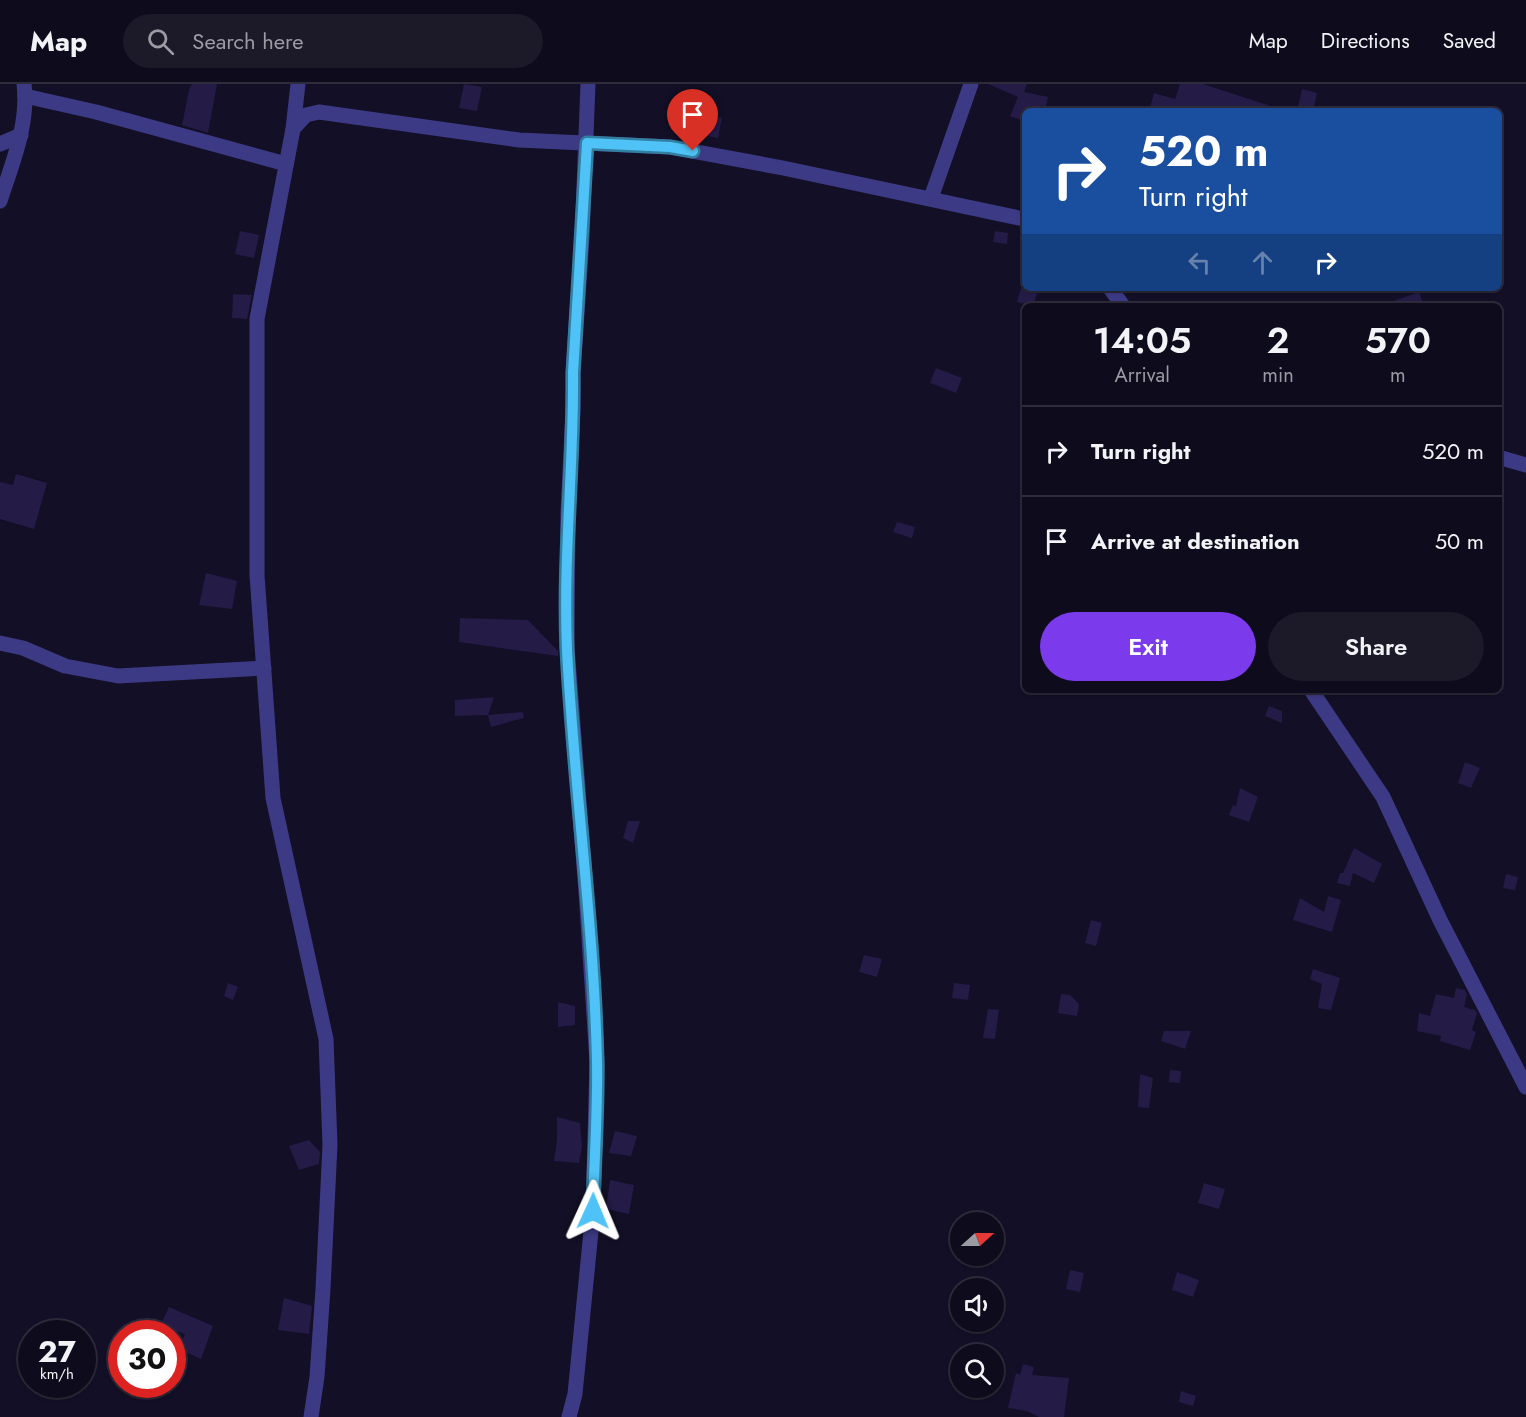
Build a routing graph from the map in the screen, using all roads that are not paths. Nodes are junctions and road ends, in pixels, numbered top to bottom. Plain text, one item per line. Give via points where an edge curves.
1 (298, 84) edge
2 (588, 84) edge
3 (972, 84) edge
4 (25, 90) edge
5 (293, 129) junction
6 (21, 135) junction
7 (587, 143) junction
8 (0, 144) edge
9 (286, 164) junction
10 (931, 198) junction
11 (0, 201) edge
12 (1022, 219) edge
13 (1502, 458) edge
14 (1526, 465) edge
15 (0, 643) edge
16 (264, 668) junction
17 (1313, 693) edge
18 (1526, 1087) edge
19 (311, 1417) edge
20 (569, 1417) edge

1 - 5 street
2 - 7 street
3 - 10 street
4 - 6 street
4 - 9 street
5 - 7 street via 306,115 319,112 519,140
5 - 9 street
6 - 8 street
6 - 11 street
7 - 10 street via 670,147
7 - 20 street via 573,373 567,647 597,1062 593,1211 575,1394
9 - 16 street via 256,320 257,575
10 - 12 street
13 - 14 street
15 - 16 street via 65,666 118,676
16 - 19 street via 273,798 326,1039 330,1145 323,1289
17 - 18 street via 1383,797 1440,920

